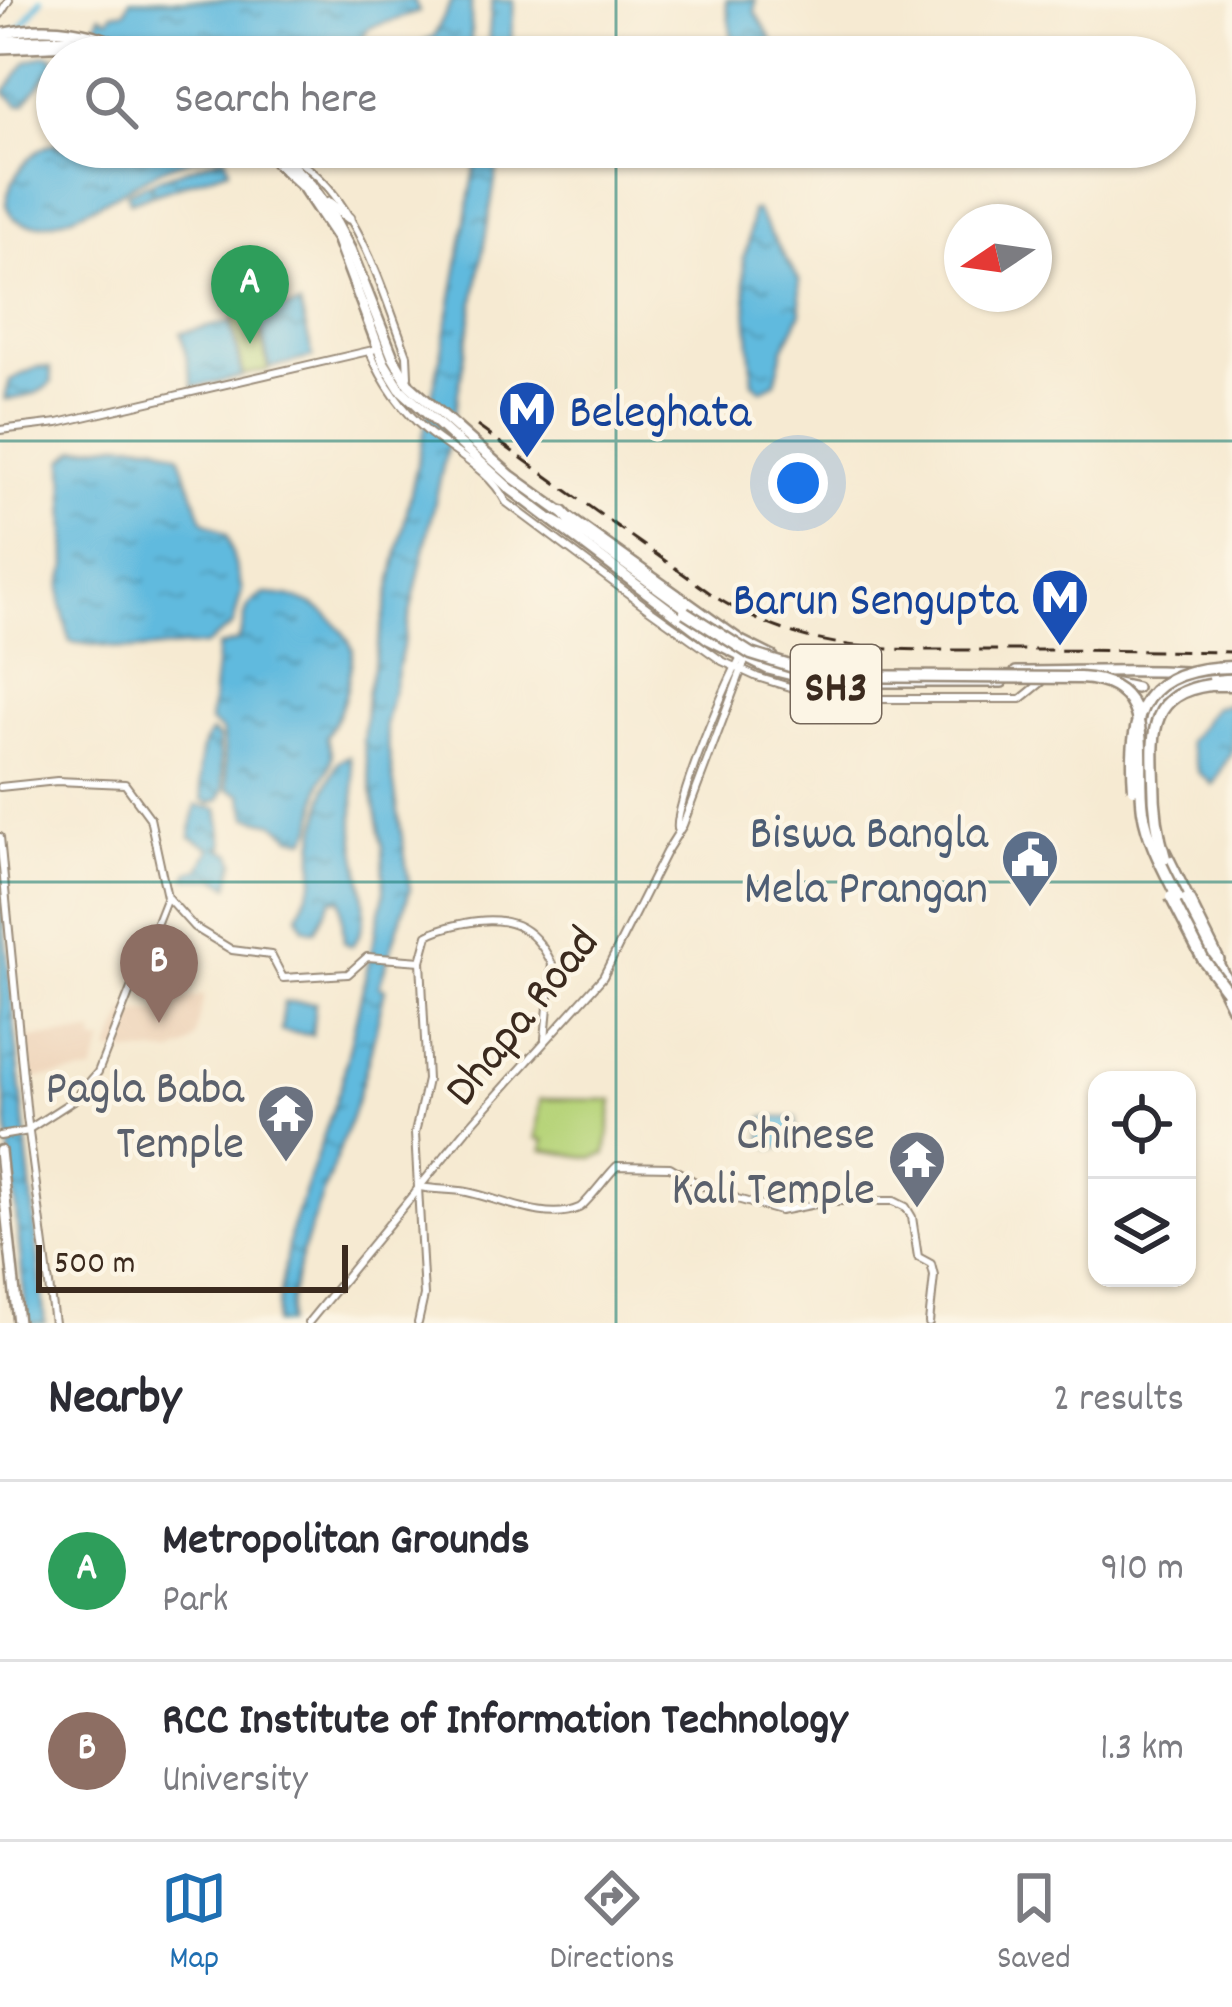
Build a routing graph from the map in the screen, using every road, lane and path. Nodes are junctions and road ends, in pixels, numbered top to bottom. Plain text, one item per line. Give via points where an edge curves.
1 (9, 0) edge
2 (0, 16) edge
3 (36, 38) edge
4 (2, 39) edge
5 (36, 39) edge
6 (36, 39) edge
7 (283, 168) edge
8 (293, 168) edge
9 (309, 168) edge
10 (320, 197) junction
11 (350, 218) junction
12 (379, 348) junction
13 (409, 385) junction
14 (416, 398) junction
15 (0, 430) edge
16 (559, 518) junction
17 (684, 609) junction
18 (752, 647) junction
19 (740, 664) junction
20 (1155, 669) junction
21 (1231, 671) edge
22 (1042, 682) junction
23 (1137, 689) junction
24 (1160, 692) junction
25 (1140, 721) junction
26 (1124, 722) dead end
27 (0, 787) edge
28 (0, 837) edge
29 (1167, 863) junction
30 (167, 897) junction
31 (421, 961) junction
32 (1231, 996) edge
33 (544, 1042) junction
34 (28, 1130) junction
35 (2, 1136) edge
36 (0, 1151) edge
37 (420, 1187) junction
38 (18, 1323) edge
39 (54, 1323) edge
40 (308, 1323) edge
41 (418, 1323) edge
42 (929, 1323) edge

1 - 2 street
3 - 4 main road
4 - 5 main road
4 - 6 main road
7 - 12 main road, SH3 via 349,262
8 - 10 main road, SH3
9 - 11 street
10 - 11 main road
10 - 12 main road, SH3 via 350,249
11 - 13 street via 407,356
12 - 13 main road, SH3
12 - 14 main road, SH3 via 394,381
12 - 15 street
12 - 19 street via 381,378 402,405 506,502 649,609
13 - 14 main road, SH3
14 - 16 main road, SH3
16 - 17 highway
16 - 18 main road, SH3
16 - 19 main road, SH3
17 - 29 highway, bridge via 744,646 808,670 1090,674 1120,685 1144,720 1148,807
17 - 32 highway, bridge via 751,654 822,676 1080,678 1116,686 1138,718 1154,846
18 - 19 street, Dhapa Road
18 - 20 main road, SH3 via 854,673
19 - 22 main road, SH3 via 845,685
19 - 22 street via 806,692 877,699 1021,699
19 - 33 street, Dhapa Road via 683,825 603,976
20 - 21 main road, SH3
20 - 23 main road via 1137,675
20 - 24 main road
21 - 24 main road, SH3
21 - 29 highway, bridge via 1179,694 1156,721 1154,801
21 - 32 highway, bridge via 1192,669 1162,683 1138,713 1132,740 1143,838 1198,951
22 - 23 main road, SH3
23 - 24 main road, SH3
23 - 25 main road
24 - 32 main road via 1149,722 1153,812
25 - 26 main road
25 - 32 main road via 1147,834
27 - 30 street via 125,784 149,818
28 - 34 street
29 - 32 highway, bridge
30 - 31 street via 194,927 232,950 271,955 283,978 348,974 368,957
30 - 34 street via 98,1072 74,1100
31 - 33 street via 433,931 491,918 518,924 551,964
31 - 37 street via 428,1069 415,1133
33 - 37 street, Dhapa Road
34 - 35 street
34 - 39 street
36 - 38 main road
37 - 40 street, Dhapa Road
37 - 41 street
37 - 42 street via 573,1210 617,1166 655,1166 780,1211 894,1201 912,1217 918,1257 931,1264

